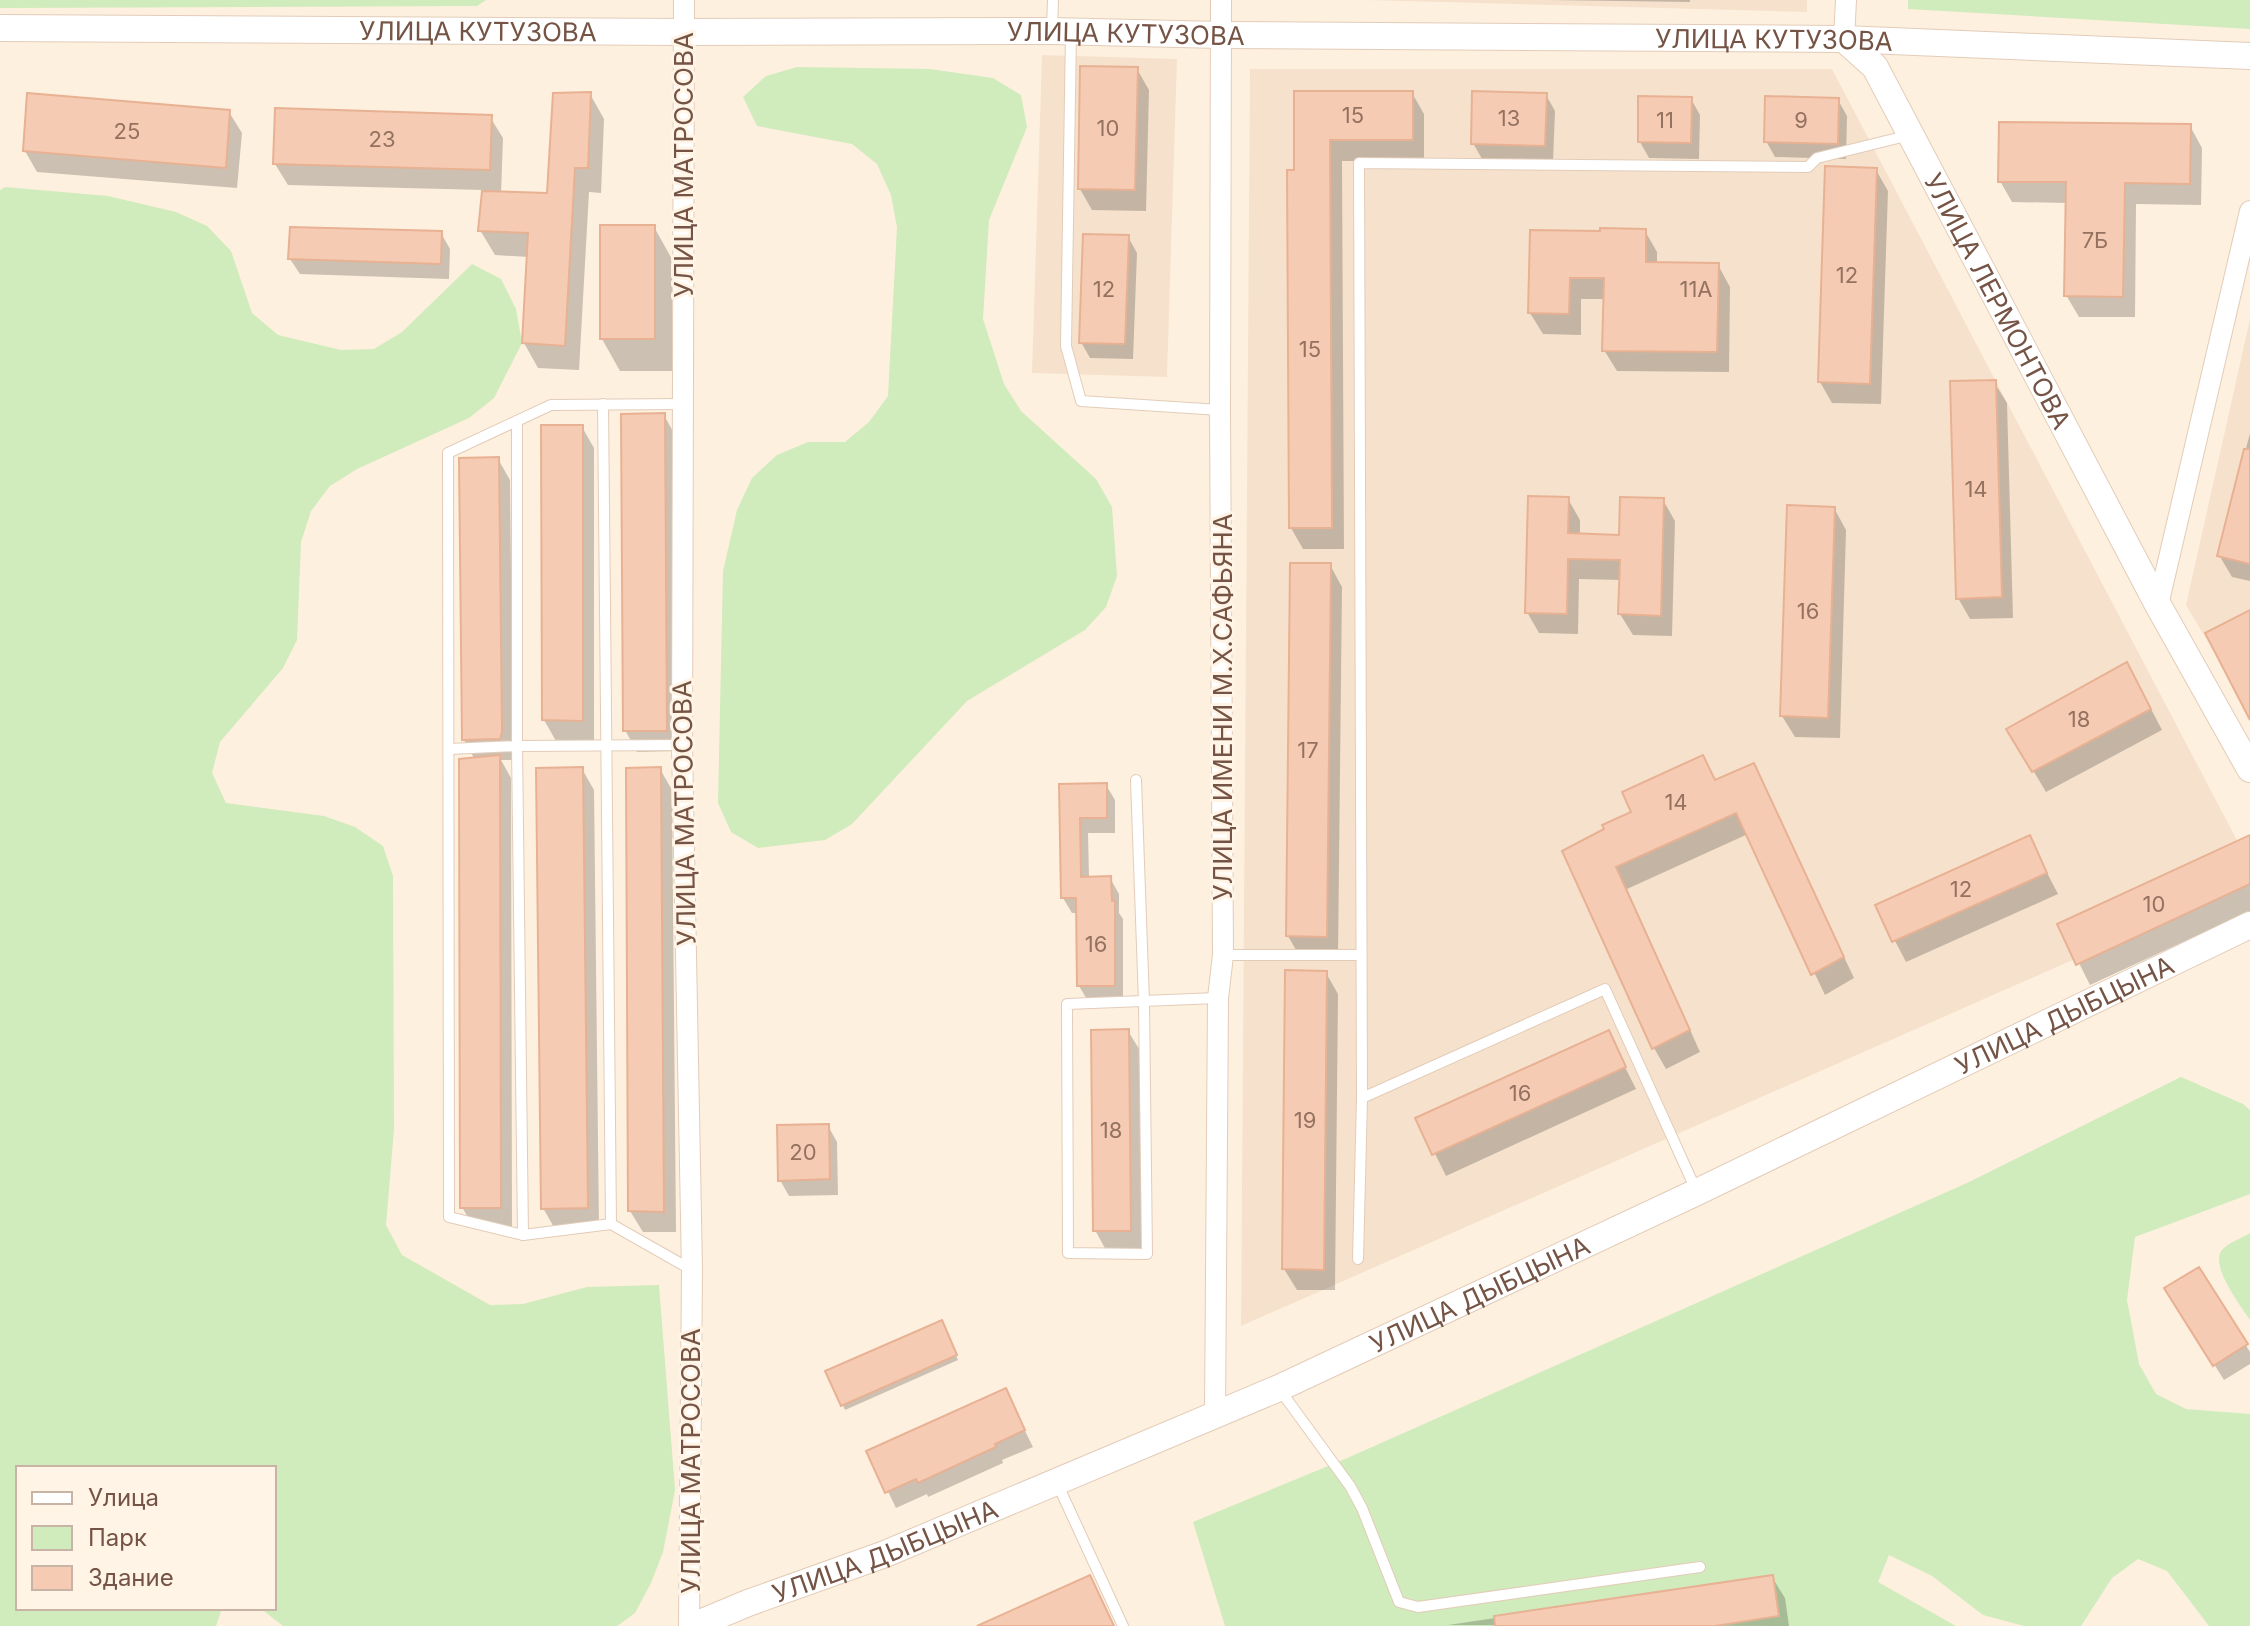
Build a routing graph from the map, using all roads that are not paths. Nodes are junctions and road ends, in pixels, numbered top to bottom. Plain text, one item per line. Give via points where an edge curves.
1 (684, 0) edge
2 (1053, 0) edge
3 (1221, 0) edge
4 (1846, 0) edge
5 (0, 28) edge
6 (1062, 31) junction
7 (685, 32) junction
8 (1221, 35) junction
9 (1844, 39) junction
10 (2250, 56) edge
11 (1911, 135) junction
12 (2250, 211) edge
13 (603, 404) junction
14 (682, 404) junction
15 (1220, 410) junction
16 (517, 421) junction
17 (2158, 605) junction
18 (682, 745) junction
19 (517, 746) junction
20 (606, 746) junction
21 (449, 749) junction
22 (2250, 769) edge
23 (1136, 780) dead end
24 (2250, 925) edge
25 (1223, 955) junction
26 (1361, 955) junction
27 (1218, 998) junction
28 (1144, 1002) junction
29 (1362, 1098) junction
30 (1697, 1192) junction
31 (611, 1224) junction
32 (523, 1235) junction
33 (1358, 1259) dead end
34 (692, 1270) junction
35 (1279, 1388) junction
36 (1215, 1415) junction
37 (1056, 1481) junction
38 (1700, 1567) dead end
39 (691, 1626) edge
40 (1123, 1626) edge

1 - 7 street, УЛИЦА МАТРОСОВА
2 - 6 lane
3 - 8 street, УЛИЦА ИМЕНИ М.Х.САФЬЯНА
4 - 9 street
5 - 7 street, УЛИЦА КУТУЗОВА
6 - 7 street, УЛИЦА КУТУЗОВА
6 - 8 street, УЛИЦА КУТУЗОВА
6 - 15 lane via 1066,346 1081,401
7 - 14 street, УЛИЦА МАТРОСОВА
8 - 9 street, УЛИЦА КУТУЗОВА
8 - 15 street, УЛИЦА ИМЕНИ М.Х.САФЬЯНА
9 - 10 street, УЛИЦА КУТУЗОВА
9 - 11 street, УЛИЦА ЛЕРМОНТОВА via 1875,67
11 - 17 street, УЛИЦА ЛЕРМОНТОВА
11 - 26 lane via 1817,158 1808,167 1359,163
12 - 17 street
13 - 14 lane
13 - 16 lane via 551,405
13 - 20 lane
14 - 18 street, УЛИЦА МАТРОСОВА
15 - 25 street, УЛИЦА ИМЕНИ М.Х.САФЬЯНА
16 - 19 lane
16 - 21 lane via 448,453
17 - 22 street, УЛИЦА ЛЕРМОНТОВА
18 - 20 lane
18 - 34 street, УЛИЦА МАТРОСОВА
19 - 20 lane
19 - 21 lane
19 - 32 lane
20 - 31 lane
21 - 32 lane via 449,1217
23 - 28 lane
24 - 30 street, УЛИЦА ДЫБЦЫНА
25 - 26 lane
25 - 27 street, УЛИЦА ИМЕНИ М.Х.САФЬЯНА
26 - 29 lane
27 - 28 lane
27 - 36 street, УЛИЦА ИМЕНИ М.Х.САФЬЯНА
28 - 28 lane via 1067,1004 1068,1253 1147,1254
29 - 30 lane via 1605,989
29 - 33 lane
30 - 35 street, УЛИЦА ДЫБЦЫНА
31 - 32 lane
31 - 34 lane
34 - 39 street, УЛИЦА МАТРОСОВА
35 - 36 street, УЛИЦА ДЫБЦЫНА
35 - 38 lane via 1350,1486 1399,1602 1406,1605
36 - 37 street, УЛИЦА ДЫБЦЫНА
37 - 39 street, УЛИЦА ДЫБЦЫНА via 885,1554
37 - 40 lane

